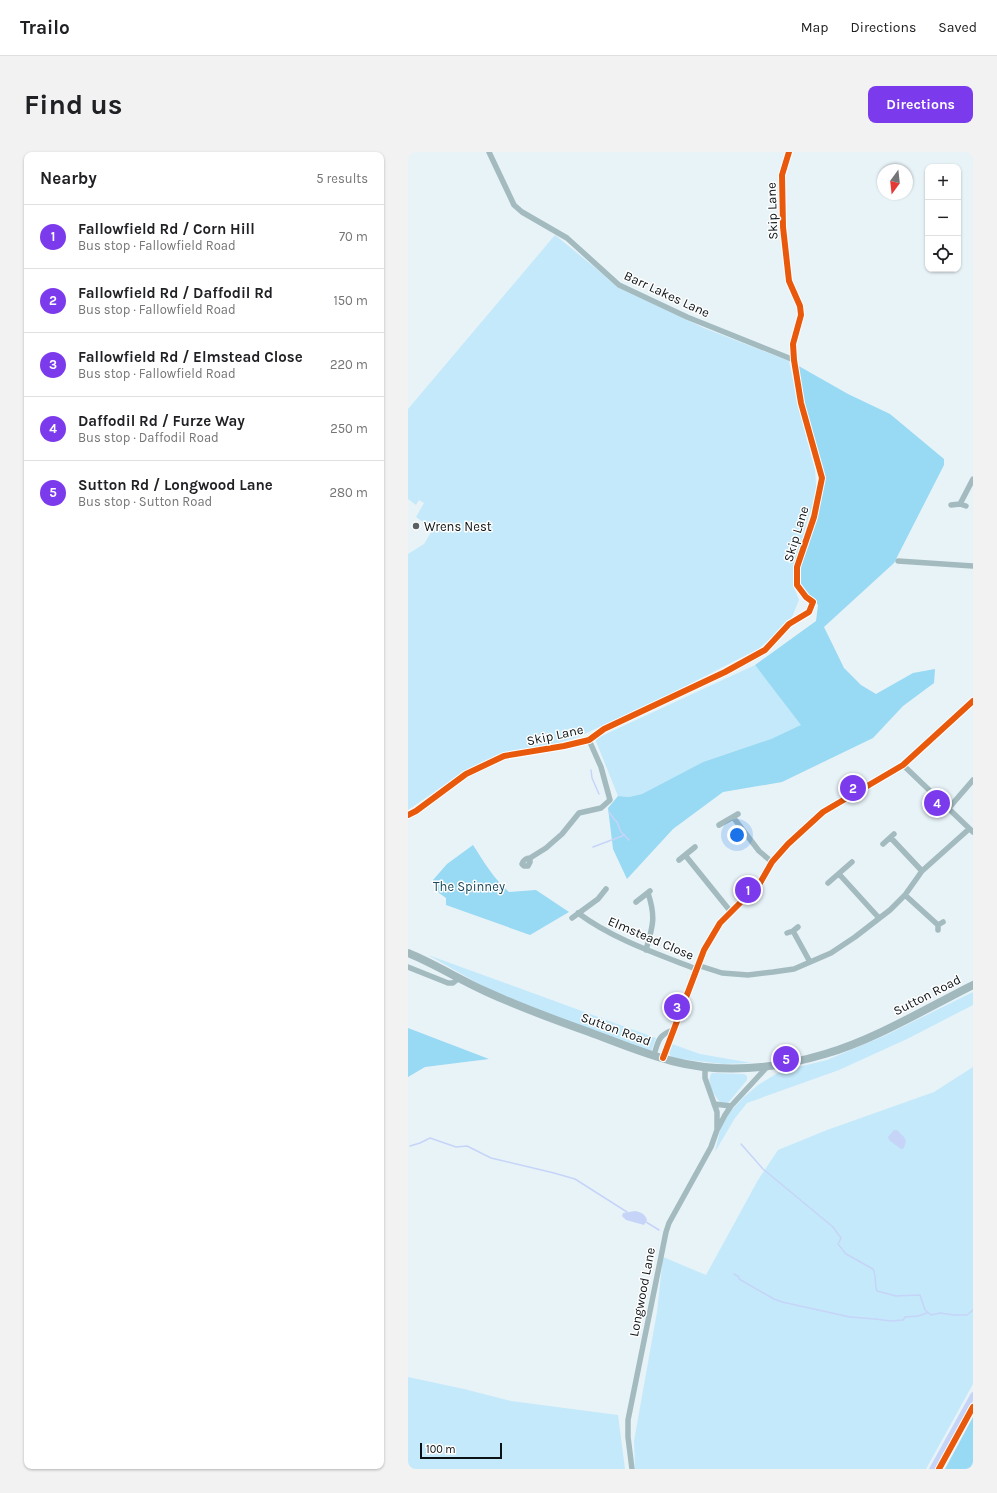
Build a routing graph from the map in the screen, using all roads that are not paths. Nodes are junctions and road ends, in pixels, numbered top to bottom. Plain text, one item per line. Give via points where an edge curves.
1 (489, 152) edge
2 (789, 152) edge
3 (794, 360) junction
4 (973, 479) edge
5 (960, 504) junction
6 (951, 505) dead end
7 (966, 506) dead end
8 (898, 562) dead end
9 (973, 566) edge
10 (973, 701) edge
11 (589, 740) junction
12 (903, 765) junction
13 (973, 780) edge
14 (948, 809) junction
15 (408, 815) edge
16 (719, 825) dead end
17 (971, 831) edge
18 (883, 844) dead end
19 (695, 847) dead end
20 (686, 856) junction
21 (530, 858) dead end
22 (679, 860) dead end
23 (772, 862) junction
24 (852, 862) dead end
25 (922, 871) junction
26 (839, 874) junction
27 (828, 883) dead end
28 (606, 889) dead end
29 (905, 895) junction
30 (636, 902) dead end
31 (732, 912) junction
32 (578, 913) junction
33 (572, 918) dead end
34 (879, 918) junction
35 (940, 926) dead end
36 (793, 930) dead end
37 (646, 950) junction
38 (408, 953) edge
39 (810, 962) junction
40 (408, 967) edge
41 (696, 967) junction
42 (459, 978) junction
43 (973, 985) edge
44 (673, 1030) junction
45 (654, 1056) junction
46 (663, 1058) junction
47 (705, 1066) junction
48 (767, 1067) junction
49 (714, 1104) junction
50 (731, 1106) junction
51 (717, 1130) junction
52 (632, 1469) edge

1 - 3 street, Barr Lakes Lane via 514,205 567,238 619,285 686,317
2 - 3 street, Skip Lane via 782,174 783,227 789,281 800,306 793,344
3 - 11 street, Skip Lane via 801,403 822,478 814,517 797,567 797,585 813,602 809,612 790,624 765,650 725,672 604,729
4 - 5 street
5 - 6 street
5 - 7 street
8 - 9 street
10 - 12 street
11 - 15 street, Skip Lane via 504,756 466,774
11 - 21 street via 601,767 610,800 601,808 579,813 562,834
12 - 14 street
12 - 23 street via 823,812
13 - 14 street
14 - 17 street
16 - 23 street via 735,815 759,851
17 - 25 street, Elmstead Close
18 - 25 street via 893,836
19 - 20 street
20 - 22 street
20 - 31 street
23 - 31 street via 760,883
24 - 26 street
25 - 29 street, Elmstead Close
26 - 27 street
26 - 34 street
28 - 32 street via 598,899
29 - 34 street, Elmstead Close
29 - 35 street
30 - 37 street via 649,892 653,924
31 - 41 street via 717,927
32 - 33 street
32 - 37 street, Elmstead Close via 606,932
34 - 39 street, Elmstead Close via 831,953
36 - 39 street
37 - 41 street, Elmstead Close
38 - 42 main road, Sutton Road
39 - 41 street, Elmstead Close via 794,969 748,975
40 - 42 street via 448,983 453,983
41 - 44 street
42 - 45 main road, Sutton Road via 515,1004
43 - 48 main road, Sutton Road via 849,1046 804,1060
44 - 45 street via 660,1037
44 - 46 street
45 - 46 main road, Sutton Road
46 - 47 main road, Sutton Road
47 - 48 main road, Sutton Road
47 - 49 street, Longwood Lane via 705,1078
48 - 50 street, Longwood Lane
49 - 50 street
49 - 51 street, Longwood Lane via 717,1112
50 - 51 street, Longwood Lane
51 - 52 street, Longwood Lane via 711,1147 669,1223 663,1240 628,1420

